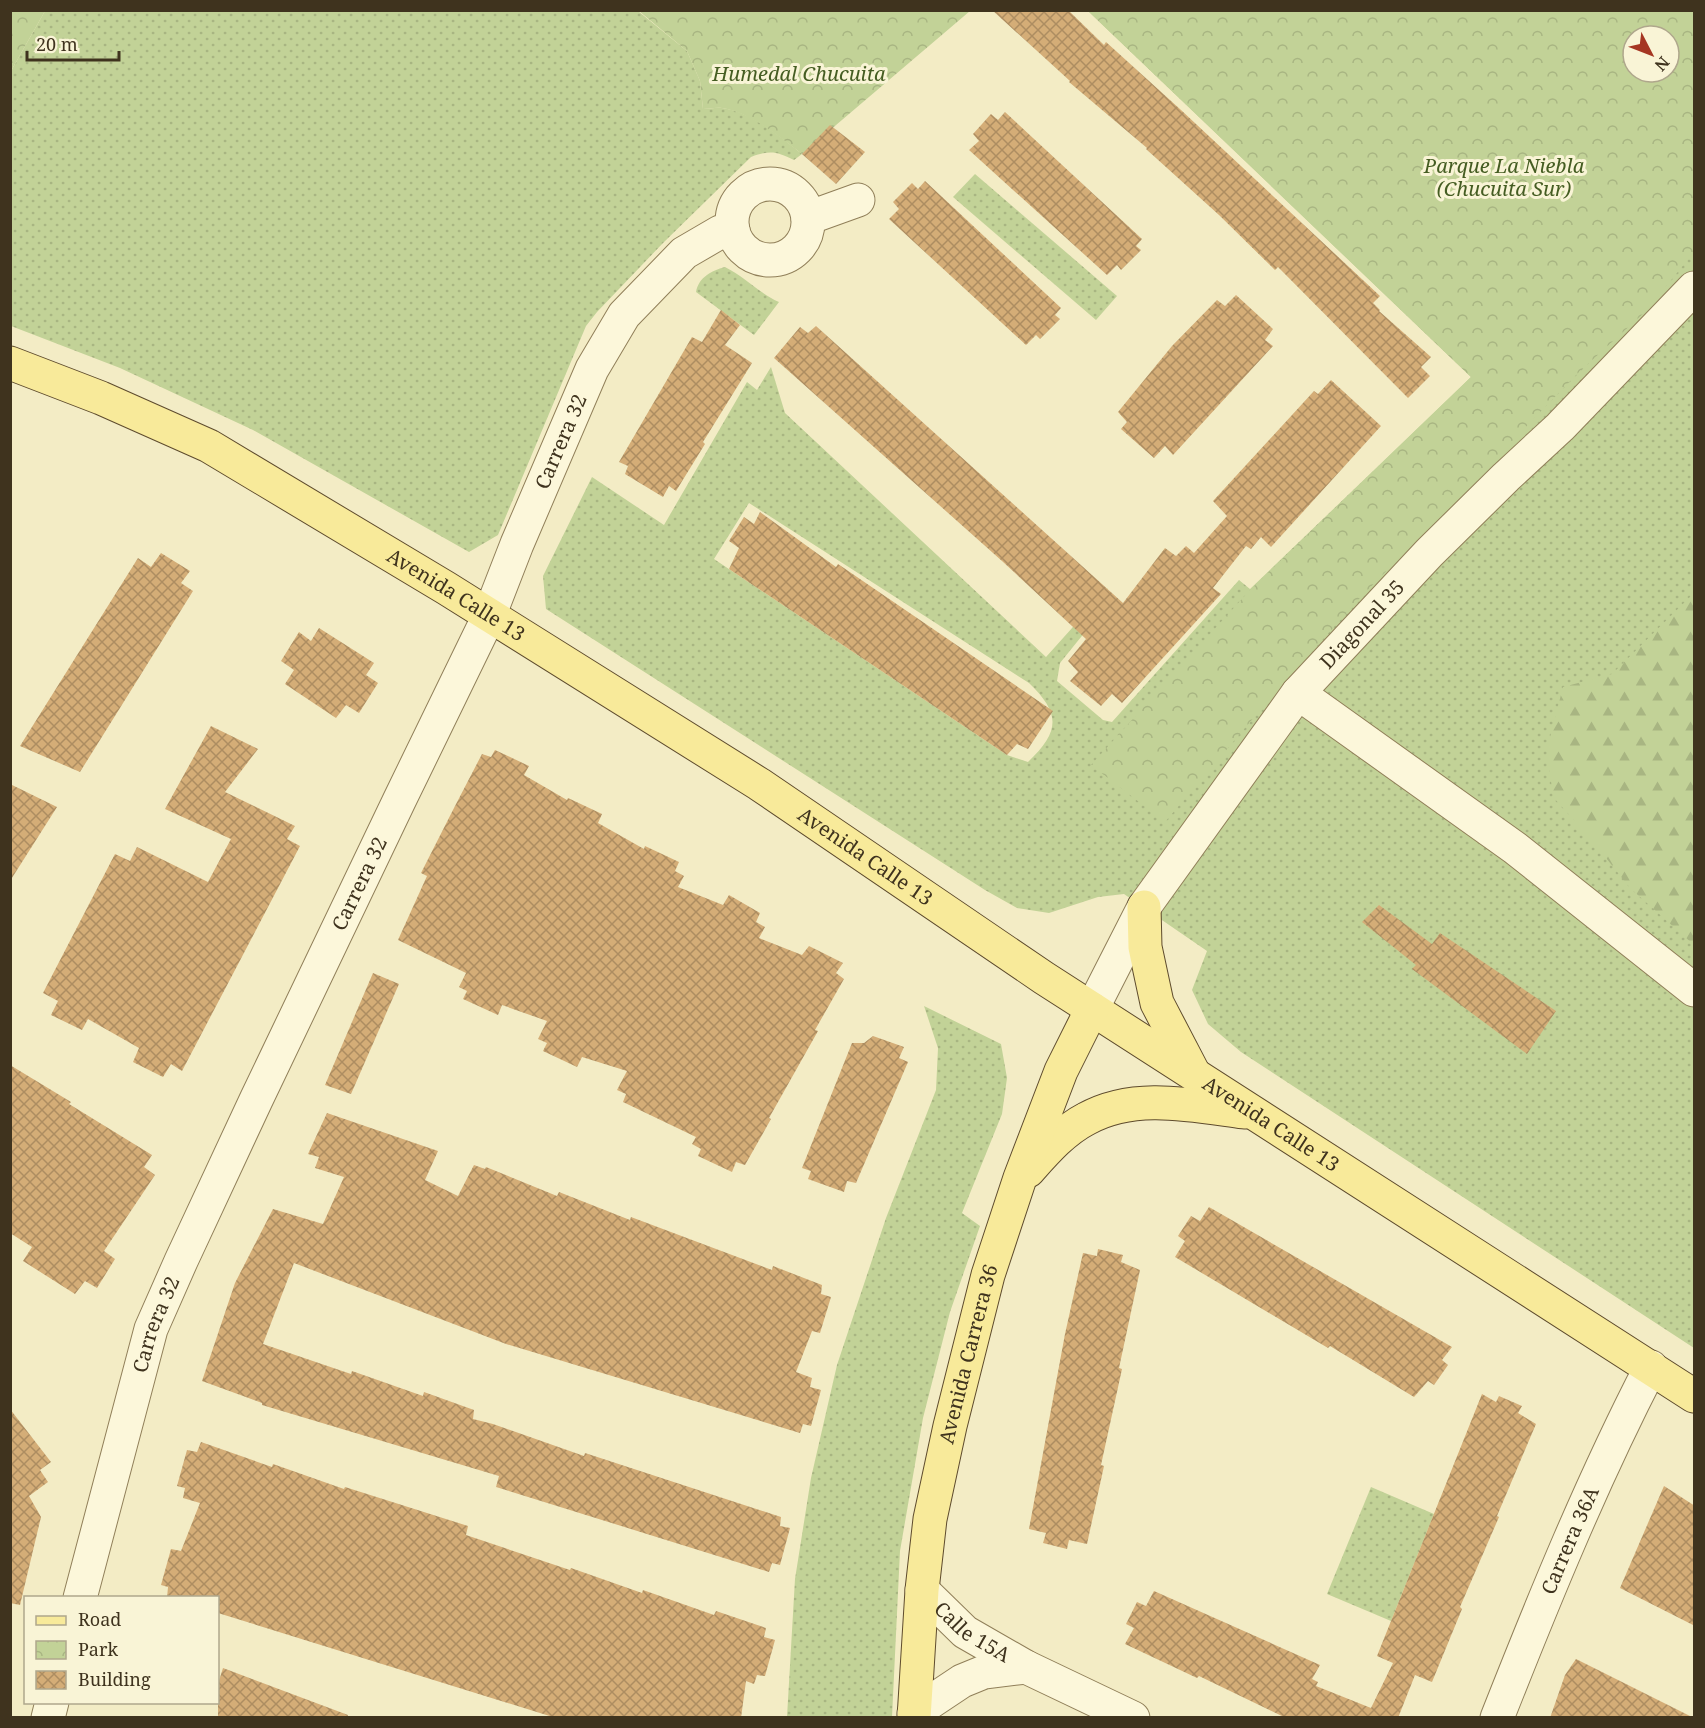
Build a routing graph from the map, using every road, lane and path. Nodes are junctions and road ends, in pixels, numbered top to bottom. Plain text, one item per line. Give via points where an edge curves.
1 (858, 200) dead end
2 (808, 218) junction
3 (733, 230) junction
4 (1695, 288) edge
5 (10, 363) edge
6 (489, 616) junction
7 (1298, 693) junction
8 (1144, 906) junction
9 (1695, 990) edge
10 (1092, 1008) junction
11 (1196, 1077) junction
12 (1254, 1113) junction
13 (1020, 1178) junction
14 (1651, 1367) junction
15 (1695, 1395) edge
16 (922, 1590) junction
17 (81, 1596) edge
18 (1026, 1667) junction
19 (914, 1715) edge
20 (1134, 1718) edge
21 (1497, 1718) edge

1 - 2 street
2 - 3 street via 803,242 795,251 771,261 746,252
2 - 3 street via 805,206 788,188 764,184 752,188 736,206
3 - 6 street, Carrera 32 via 720,232 684,253 624,315 592,369
4 - 7 street, Diagonal 35 via 1560,427 1429,553
5 - 6 main road, Avenida Calle 13 via 210,446
6 - 10 main road, Avenida Calle 13 via 759,784
6 - 17 street, Carrera 32 via 256,1100 152,1329
7 - 8 street, Diagonal 35
7 - 9 street via 1515,848
8 - 10 street, Diagonal 35
8 - 11 main road via 1145,947 1157,1003
10 - 11 main road, Avenida Calle 13
10 - 13 main road, Avenida Carrera 36 via 1061,1071
11 - 12 main road, Avenida Calle 13
12 - 13 main road via 1144,1102 1116,1107 1086,1118 1060,1137
12 - 14 main road, Avenida Calle 13
13 - 16 main road, Avenida Carrera 36 via 988,1275 950,1426 930,1519
14 - 15 main road, Avenida Calle 13
14 - 21 street, Carrera 36A via 1596,1478
16 - 18 street, Calle 15A via 965,1632
16 - 19 main road, Avenida Carrera 36
18 - 19 street, Calle 15A via 984,1672 962,1681
18 - 20 street, Calle 15A

